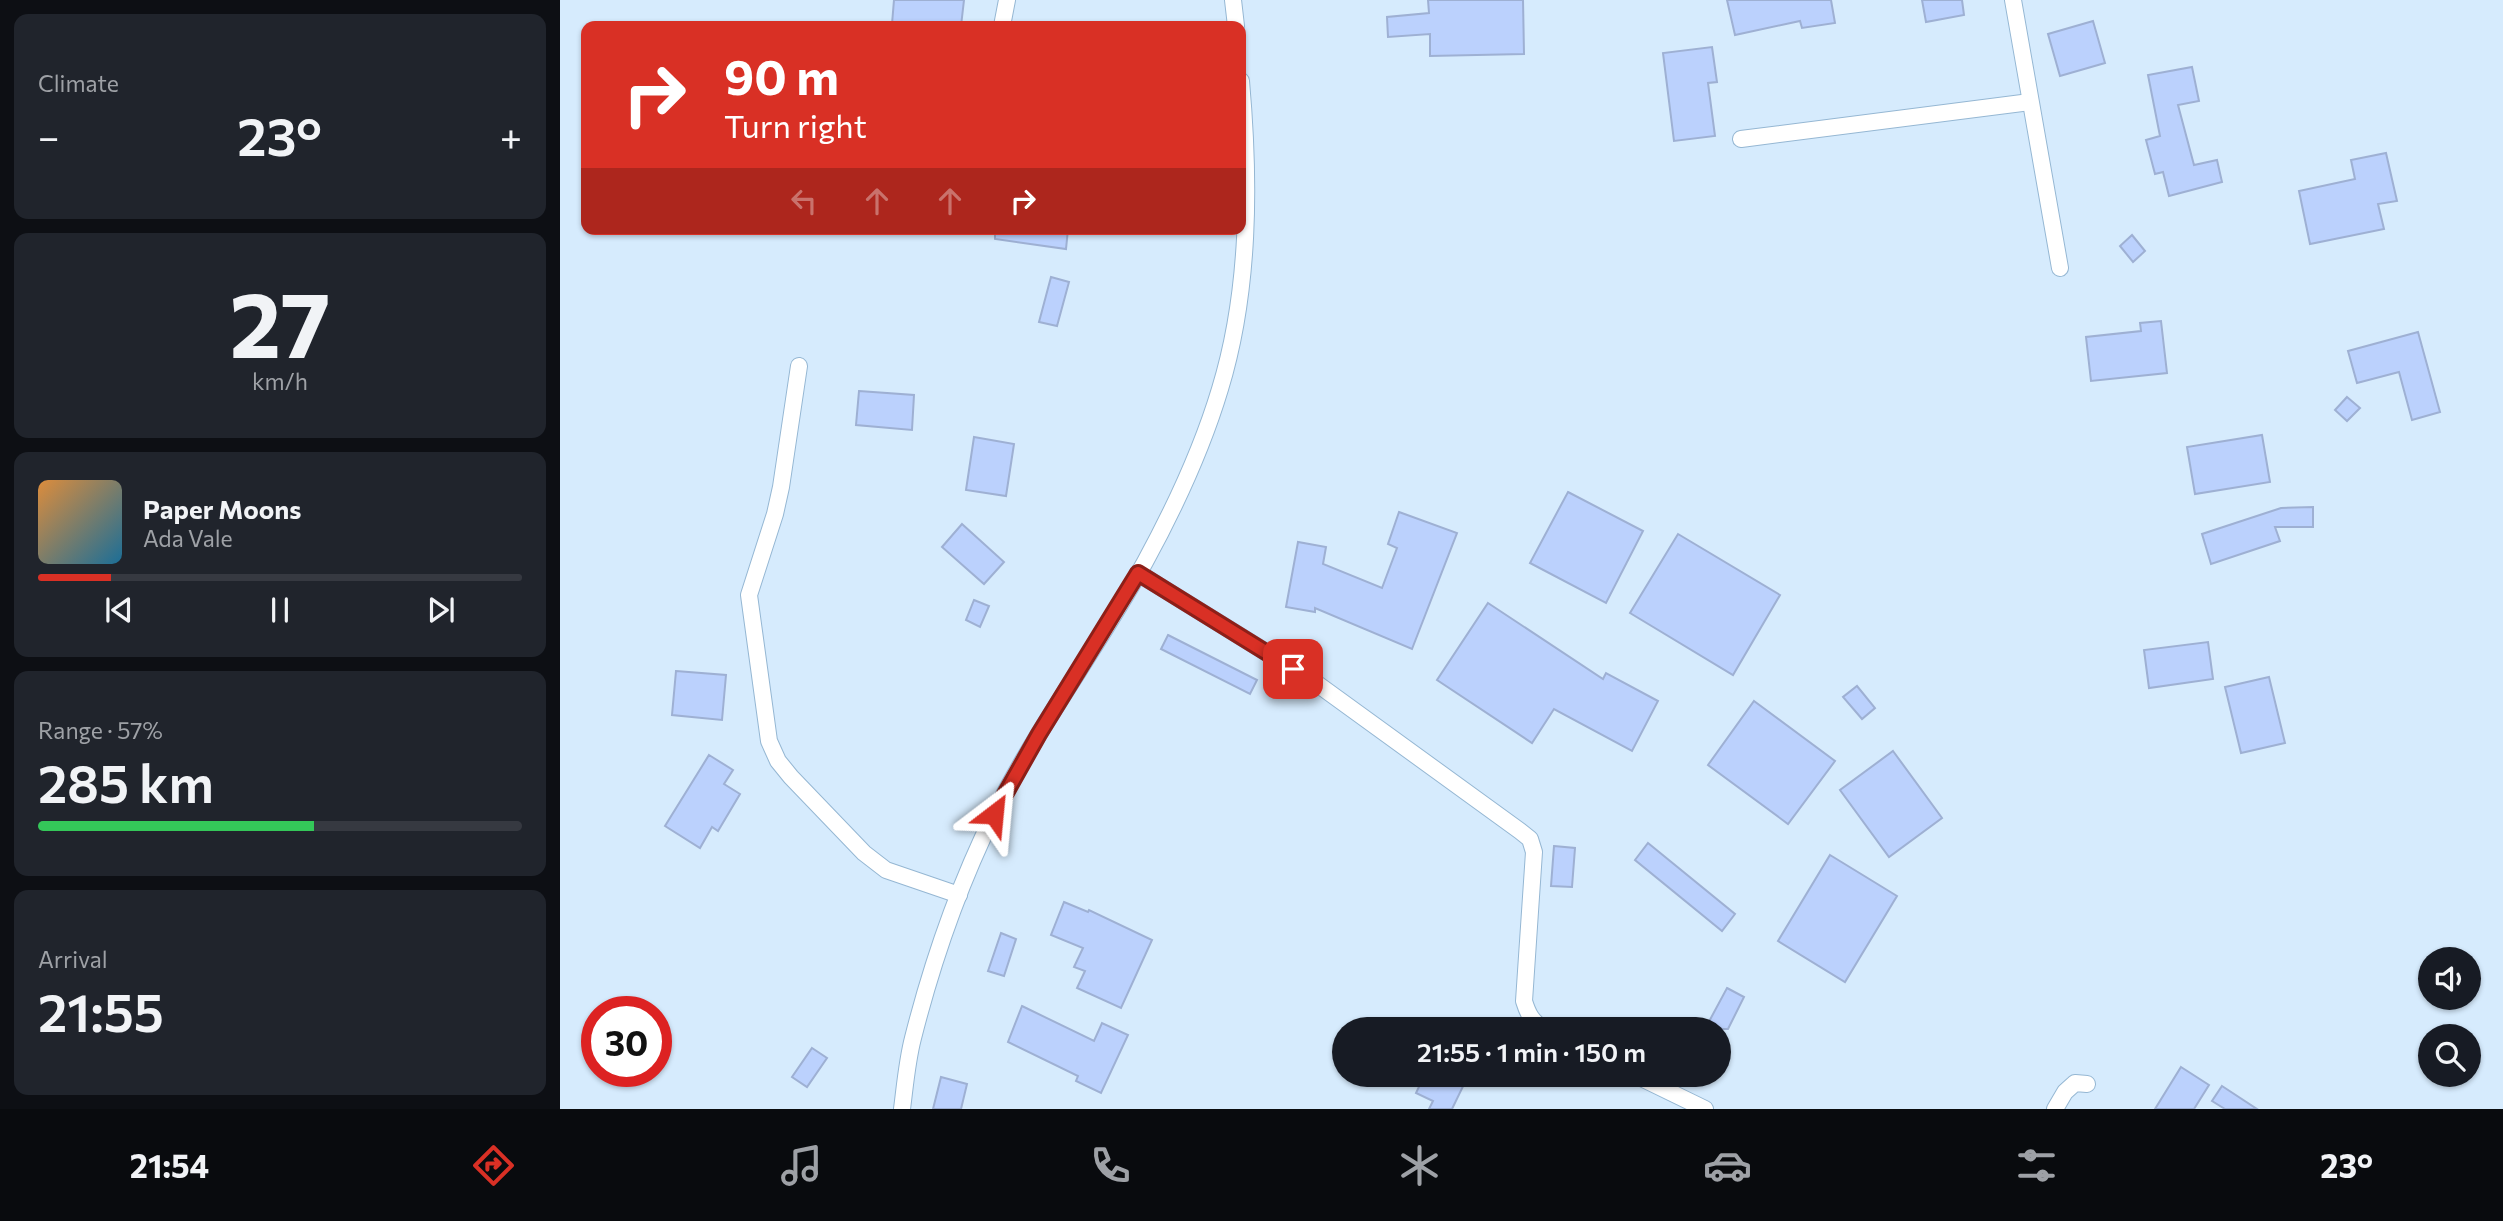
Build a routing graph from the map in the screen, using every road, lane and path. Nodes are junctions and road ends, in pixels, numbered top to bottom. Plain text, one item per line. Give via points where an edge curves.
1 (1007, 0) edge
2 (1233, 0) edge
3 (2012, 0) edge
4 (1003, 21) edge
5 (1235, 21) edge
6 (2030, 102) junction
7 (1741, 139) dead end
8 (1246, 140) edge
9 (1246, 220) edge
10 (1244, 235) edge
11 (2060, 268) dead end
12 (799, 366) dead end
13 (1138, 573) junction
14 (960, 895) junction
15 (1530, 1017) edge
16 (2087, 1084) dead end
17 (1659, 1087) edge
18 (902, 1109) edge
19 (1704, 1109) edge
20 (2055, 1109) edge

1 - 4 street
2 - 5 street
3 - 6 street
6 - 7 street
6 - 11 street
8 - 9 street
10 - 13 street via 1235,326 1220,389 1189,474
12 - 14 street via 778,500 749,595 769,741 791,777 864,853 886,870
13 - 14 street via 994,814
13 - 15 street via 1316,682 1530,839 1534,852 1524,1001
14 - 18 street via 912,1040
16 - 20 street via 2075,1083
17 - 19 street

